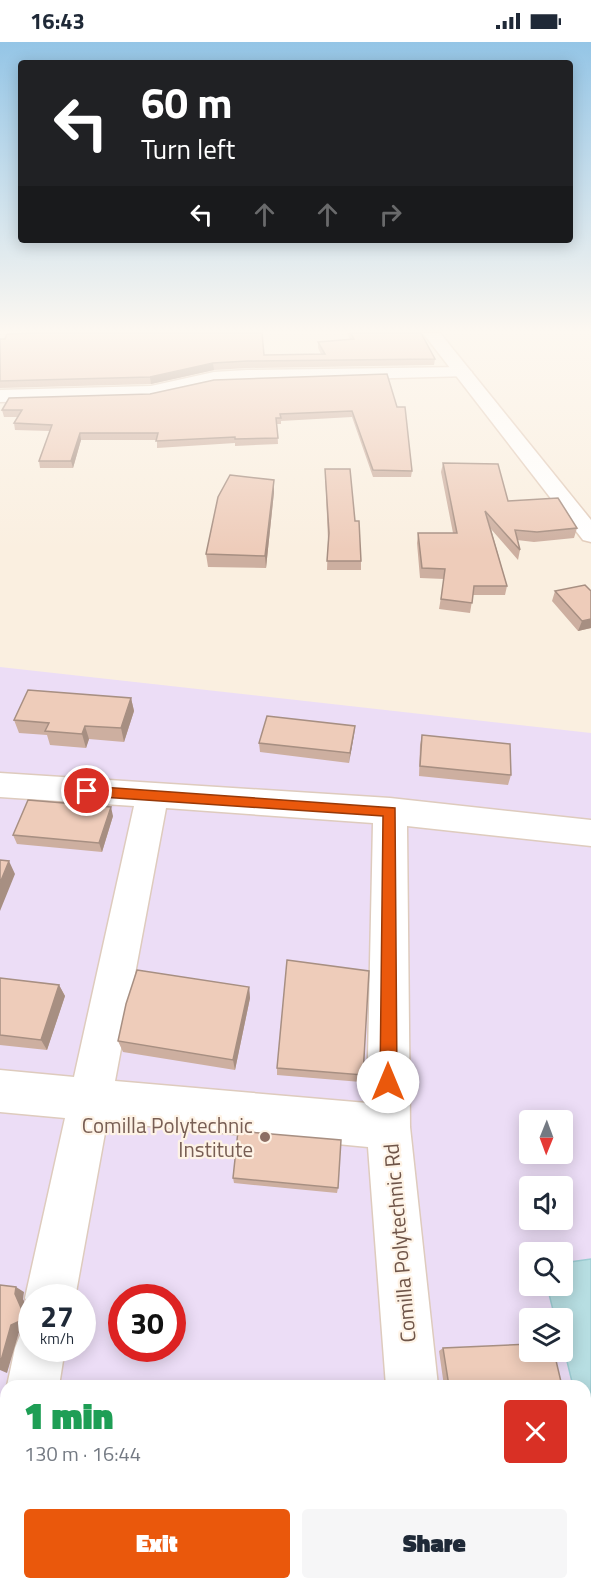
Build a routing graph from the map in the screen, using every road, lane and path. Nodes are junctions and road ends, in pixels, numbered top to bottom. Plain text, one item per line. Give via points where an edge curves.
1 (489, 405) edge
2 (591, 535) edge
3 (0, 785) edge
4 (152, 796) junction
5 (390, 812) junction
6 (591, 833) edge
7 (0, 1091) edge
8 (388, 1127) junction
9 (53, 1284) edge
10 (37, 1362) edge
11 (34, 1380) edge
12 (411, 1380) edge

1 - 2 street
3 - 4 street
4 - 5 street
4 - 9 street
5 - 6 street
5 - 8 street, Comilla Polytechnic Rd
7 - 8 street
8 - 12 street, Comilla Polytechnic Rd
10 - 11 street

